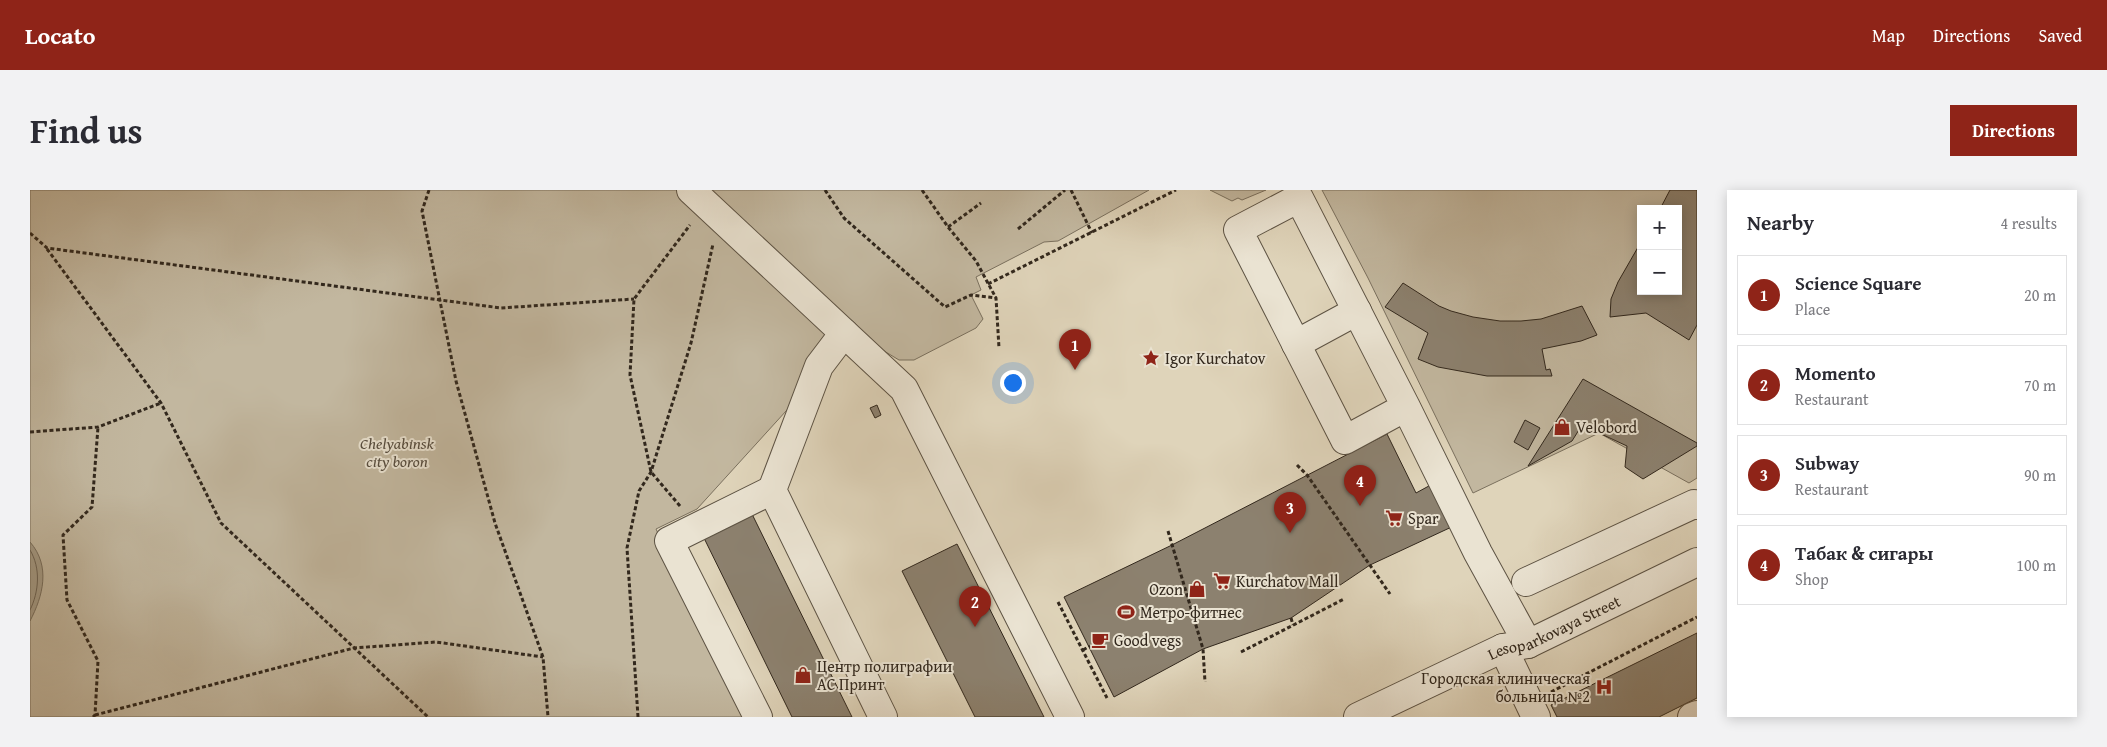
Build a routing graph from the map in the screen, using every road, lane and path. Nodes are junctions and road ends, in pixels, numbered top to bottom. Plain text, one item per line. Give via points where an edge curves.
1 (429, 190) edge
2 (825, 190) edge
3 (922, 190) edge
4 (1065, 190) edge
5 (1071, 190) edge
6 (1176, 190) edge
7 (701, 200) edge
8 (981, 203) dead end
9 (948, 227) junction
10 (1018, 229) dead end
11 (30, 233) edge
12 (1092, 233) junction
13 (47, 248) junction
14 (988, 284) junction
15 (996, 298) junction
16 (440, 299) junction
17 (634, 299) junction
18 (1357, 311) junction
19 (844, 333) junction
20 (1296, 344) junction
21 (999, 348) dead end
22 (161, 404) junction
23 (1406, 407) junction
24 (98, 427) junction
25 (30, 432) edge
26 (1298, 465) dead end
27 (651, 472) junction
28 (772, 490) junction
29 (1697, 505) edge
30 (700, 526) junction
31 (1168, 531) dead end
32 (1697, 562) edge
33 (1526, 582) dead end
34 (1390, 594) dead end
35 (1344, 600) dead end
36 (1058, 602) dead end
37 (1697, 617) edge
38 (1291, 618) dead end
39 (1293, 625) junction
40 (1090, 646) dead end
41 (1516, 646) junction
42 (354, 648) junction
43 (1083, 650) junction
44 (1241, 652) dead end
45 (543, 657) junction
46 (1206, 682) dead end
47 (1550, 692) dead end
48 (1107, 698) dead end
49 (1697, 714) edge
50 (94, 716) edge
51 (428, 717) edge
52 (548, 717) edge
53 (638, 717) edge
54 (758, 717) edge
55 (883, 717) edge
56 (1070, 717) edge
57 (1358, 717) edge
58 (1536, 717) edge
59 (1692, 717) edge

1 - 16 path via 422,211
2 - 15 path via 844,218 946,308 971,295
3 - 9 path
4 - 10 path
5 - 12 path
6 - 12 path
7 - 17 path via 690,227
7 - 19 street
7 - 27 path via 714,239 691,343
8 - 9 path
9 - 14 path via 976,261
11 - 13 path
12 - 14 path
13 - 16 path
13 - 22 path
14 - 15 path
15 - 21 path
16 - 17 path via 501,308
16 - 45 path via 456,381 496,523
17 - 27 path via 630,375
18 - 20 street
18 - 20 street via 1299,198 1238,230
18 - 23 street
19 - 28 street via 819,366
19 - 56 street via 904,389
20 - 23 street via 1345,440
22 - 24 path
22 - 42 path via 221,523
23 - 41 street via 1478,552
24 - 25 path
24 - 50 path via 92,507 62,535 67,600 98,661
26 - 34 path
27 - 30 path
27 - 53 path via 639,491 627,548
28 - 30 street
28 - 55 street
29 - 33 street
30 - 54 street via 669,541
31 - 46 path via 1203,649
32 - 41 street, Lesoparkovaya Street
35 - 39 path
36 - 43 path
37 - 47 path
38 - 39 path
39 - 44 path
40 - 43 path
41 - 57 street, Lesoparkovaya Street
41 - 58 street
42 - 45 path via 436,642
42 - 50 path
42 - 51 path
43 - 48 path
45 - 52 path
49 - 59 street

